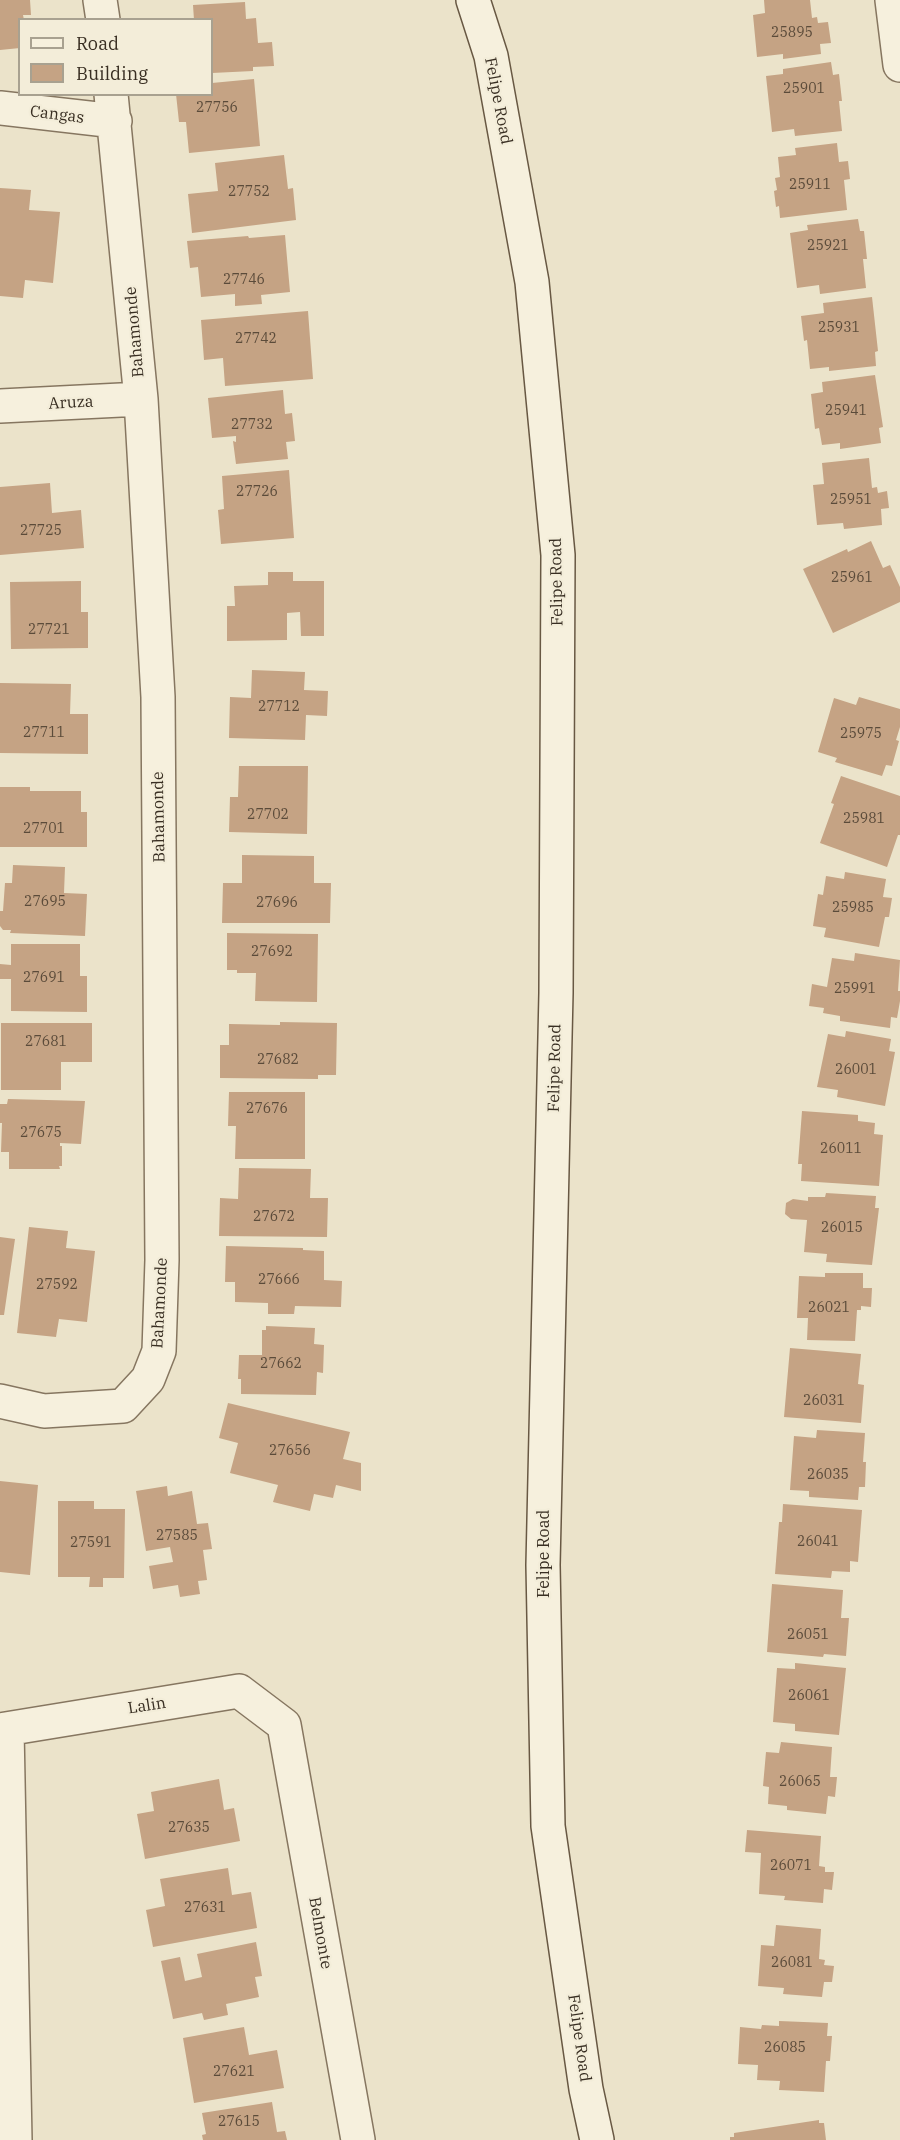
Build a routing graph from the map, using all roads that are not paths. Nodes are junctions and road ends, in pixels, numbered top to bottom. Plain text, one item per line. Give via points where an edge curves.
1 (100, 0) edge
2 (473, 0) edge
3 (892, 0) edge
4 (103, 18) edge
5 (900, 65) edge
6 (0, 108) edge
7 (113, 108) edge
8 (141, 399) junction
9 (0, 406) edge
10 (0, 1401) edge
11 (284, 1725) joint
12 (4, 1730) edge
13 (15, 2140) edge
14 (357, 2140) edge
15 (597, 2140) edge

1 - 4 street
2 - 15 street, Felipe Road via 491,56 532,282 558,555 556,993 543,1565 548,1814 586,2089
3 - 5 street
6 - 7 street, Cangas
7 - 8 street, Bahamonde
8 - 9 street, Aruza
8 - 10 street, Bahamonde via 158,697 162,1248 159,1351 148,1379 123,1406 44,1411
11 - 12 street, Lalin via 239,1691
11 - 14 street, Belmonte
12 - 13 street

